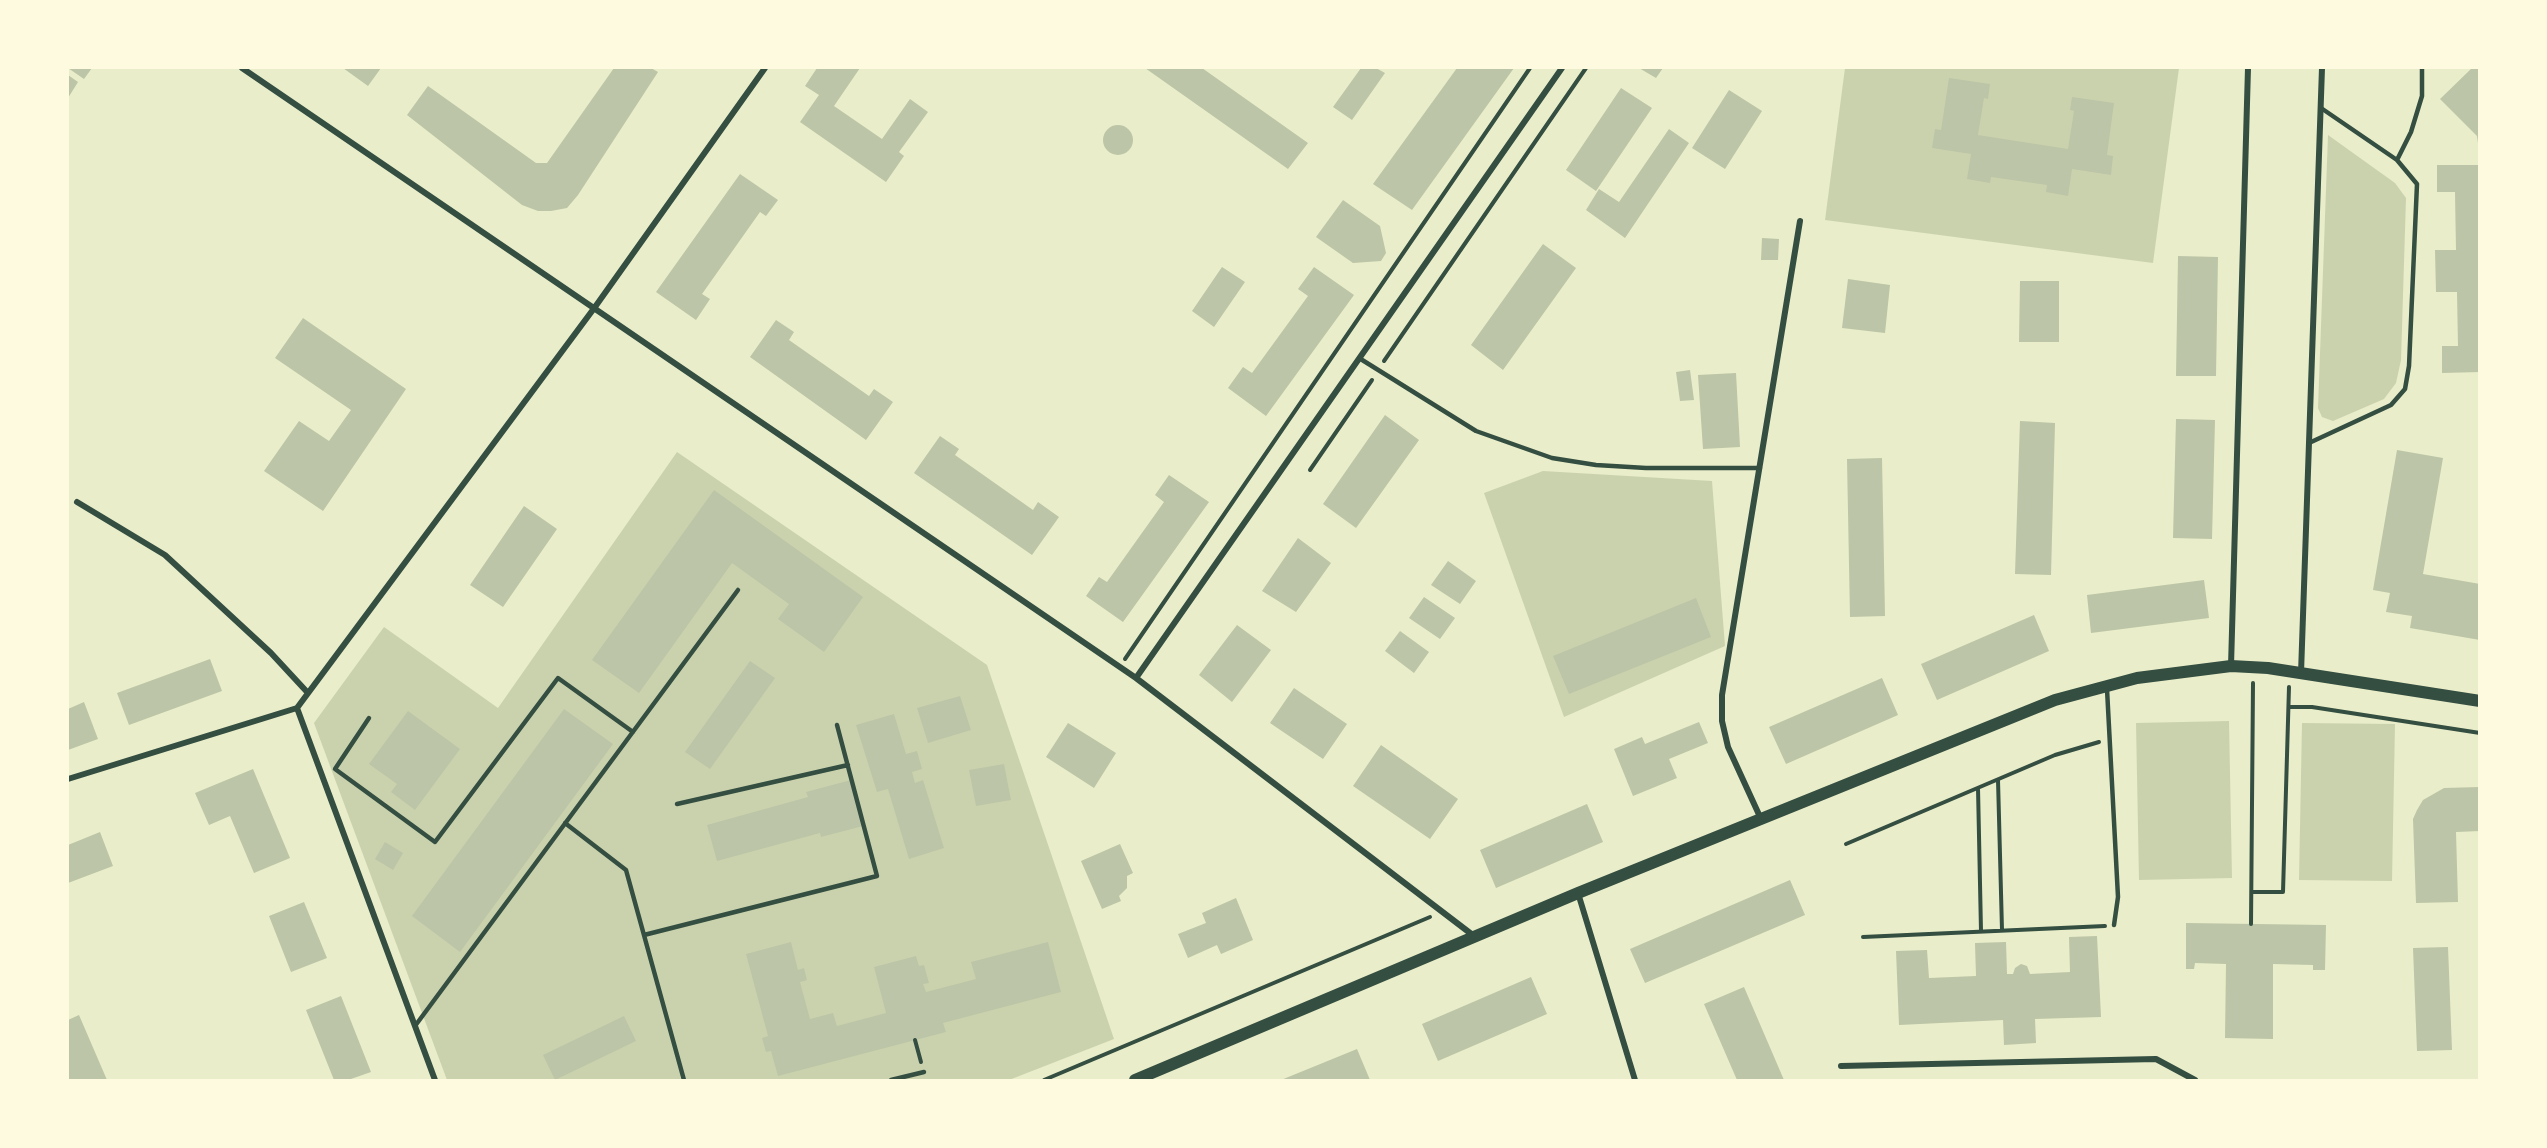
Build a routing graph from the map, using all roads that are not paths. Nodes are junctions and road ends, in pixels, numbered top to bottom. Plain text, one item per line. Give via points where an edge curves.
1 (242, 68) edge
2 (765, 68) edge
3 (1562, 68) edge
4 (2248, 68) edge
5 (2322, 68) edge
6 (2421, 68) edge
7 (2321, 108) junction
8 (2397, 160) junction
9 (1800, 222) dead end
10 (595, 307) junction
11 (1359, 358) junction
12 (2309, 443) junction
13 (1760, 468) junction
14 (77, 502) dead end
15 (738, 590) dead end
16 (2230, 666) junction
17 (2295, 672) junction
18 (1136, 678) junction
19 (2106, 686) junction
20 (308, 693) junction
21 (2480, 701) edge
22 (297, 708) junction
23 (369, 718) dead end
24 (837, 725) dead end
25 (633, 732) junction
26 (848, 765) junction
27 (68, 779) edge
28 (677, 804) dead end
29 (1761, 819) junction
30 (565, 823) junction
31 (1578, 893) junction
32 (2114, 925) road end
33 (644, 935) junction
34 (1475, 937) junction
35 (415, 1026) junction
36 (1841, 1066) dead end
37 (924, 1072) dead end
38 (435, 1080) edge
39 (684, 1080) edge
40 (891, 1080) edge
41 (1135, 1080) edge
42 (1635, 1080) edge
43 (2195, 1080) edge

1 - 10 street
2 - 10 street
3 - 11 street
4 - 16 street
5 - 7 street
6 - 8 lane via 2421,96
7 - 8 lane
7 - 12 street
8 - 12 lane via 2417,184 2405,389 2391,405
9 - 13 street
10 - 18 street
10 - 20 street
11 - 13 lane via 1476,431 1552,458 1646,468
11 - 18 street
12 - 17 street
13 - 29 street via 1722,695 1722,721 1728,747
14 - 20 street via 165,555 271,653
15 - 25 lane
16 - 17 main road
16 - 19 main road
17 - 21 main road
18 - 34 street
19 - 29 main road via 2055,700
19 - 32 lane via 2118,897
20 - 22 street
22 - 27 street
22 - 35 street
23 - 25 lane via 335,769 435,842 558,678
24 - 26 lane
25 - 30 lane
26 - 28 lane
26 - 33 lane via 877,876
29 - 31 main road
30 - 33 lane via 626,870
30 - 35 lane
31 - 34 main road
31 - 42 street
33 - 39 lane
34 - 41 main road
35 - 38 street
36 - 43 street via 2156,1059
37 - 40 lane

